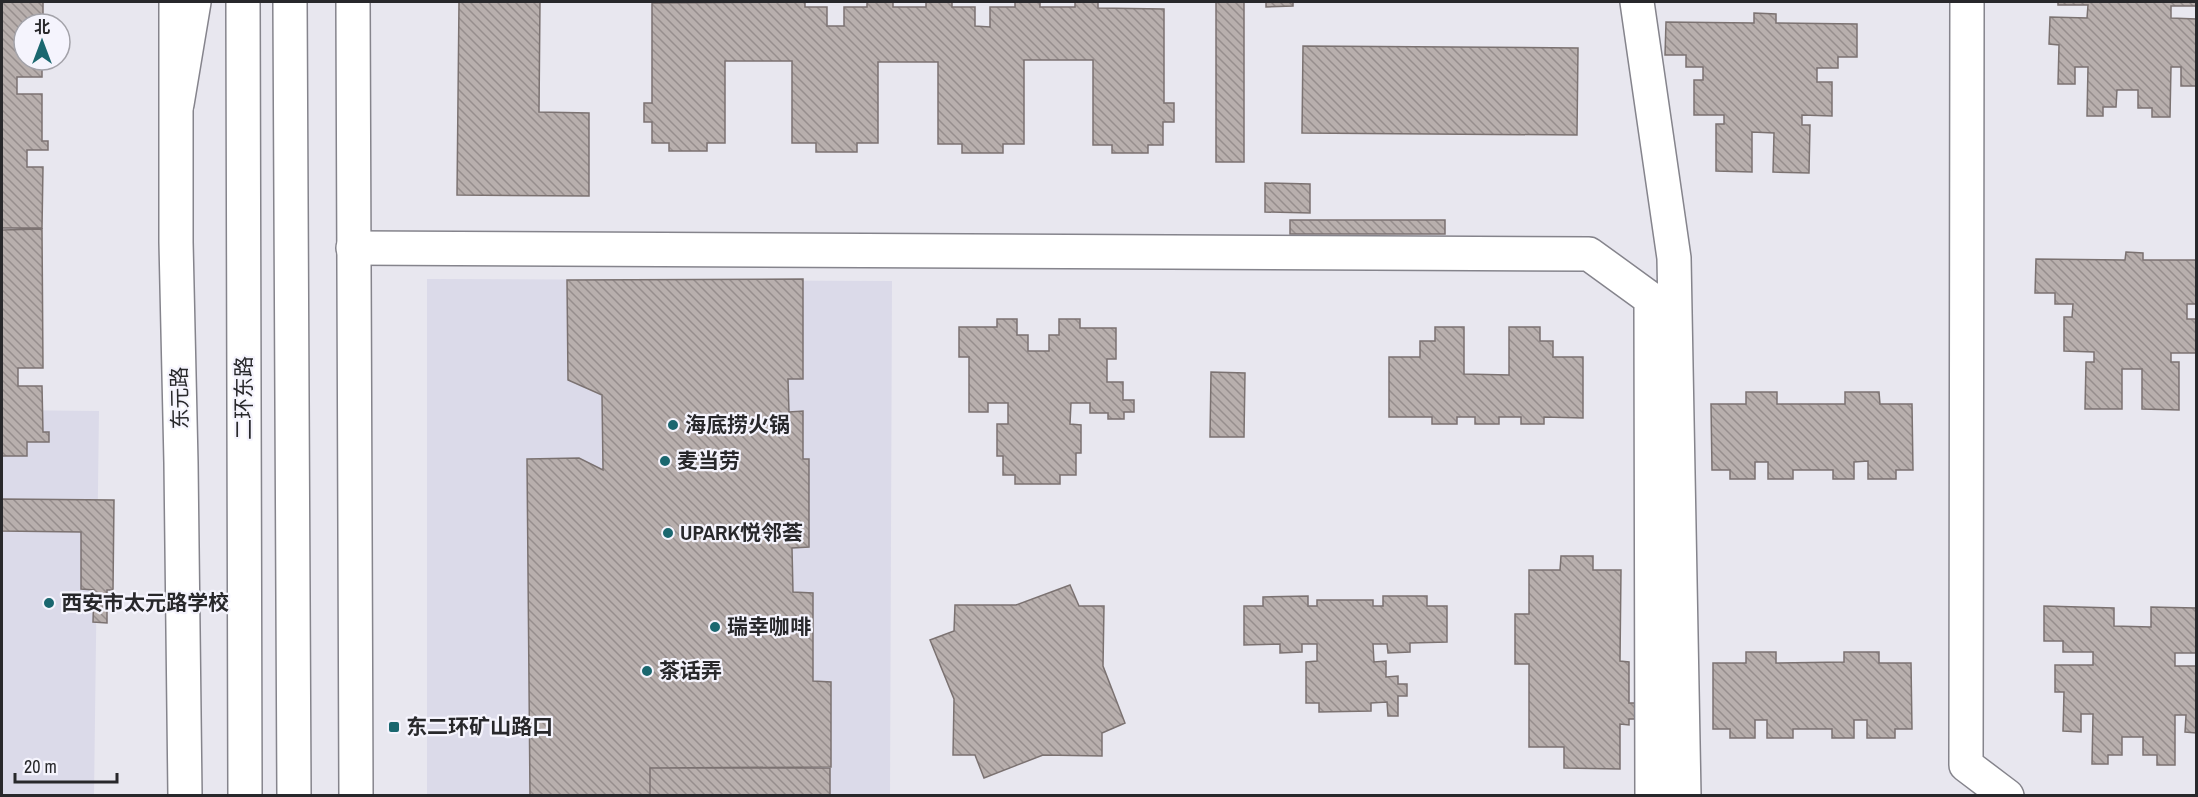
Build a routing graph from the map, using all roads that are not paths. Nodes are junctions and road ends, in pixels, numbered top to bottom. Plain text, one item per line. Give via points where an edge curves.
1 (176, 2) edge
2 (194, 2) edge
3 (243, 2) edge
4 (290, 2) edge
5 (309, 2) edge
6 (353, 2) edge
7 (1637, 2) edge
8 (1967, 2) edge
9 (177, 104) junction
10 (291, 117) junction
11 (353, 248) junction
12 (185, 795) edge
13 (245, 795) edge
14 (294, 795) edge
15 (356, 795) edge
16 (1652, 795) edge
17 (1684, 795) edge
18 (2007, 795) edge

1 - 9 main road, 东元路
2 - 9 main road
3 - 13 main road, 二环东路
4 - 10 main road
5 - 10 main road
6 - 11 main road
7 - 17 main road via 1674,258
8 - 18 main road via 1966,765
9 - 12 main road, 东元路
10 - 14 main road
11 - 15 main road
11 - 16 main road via 1589,254 1652,299

